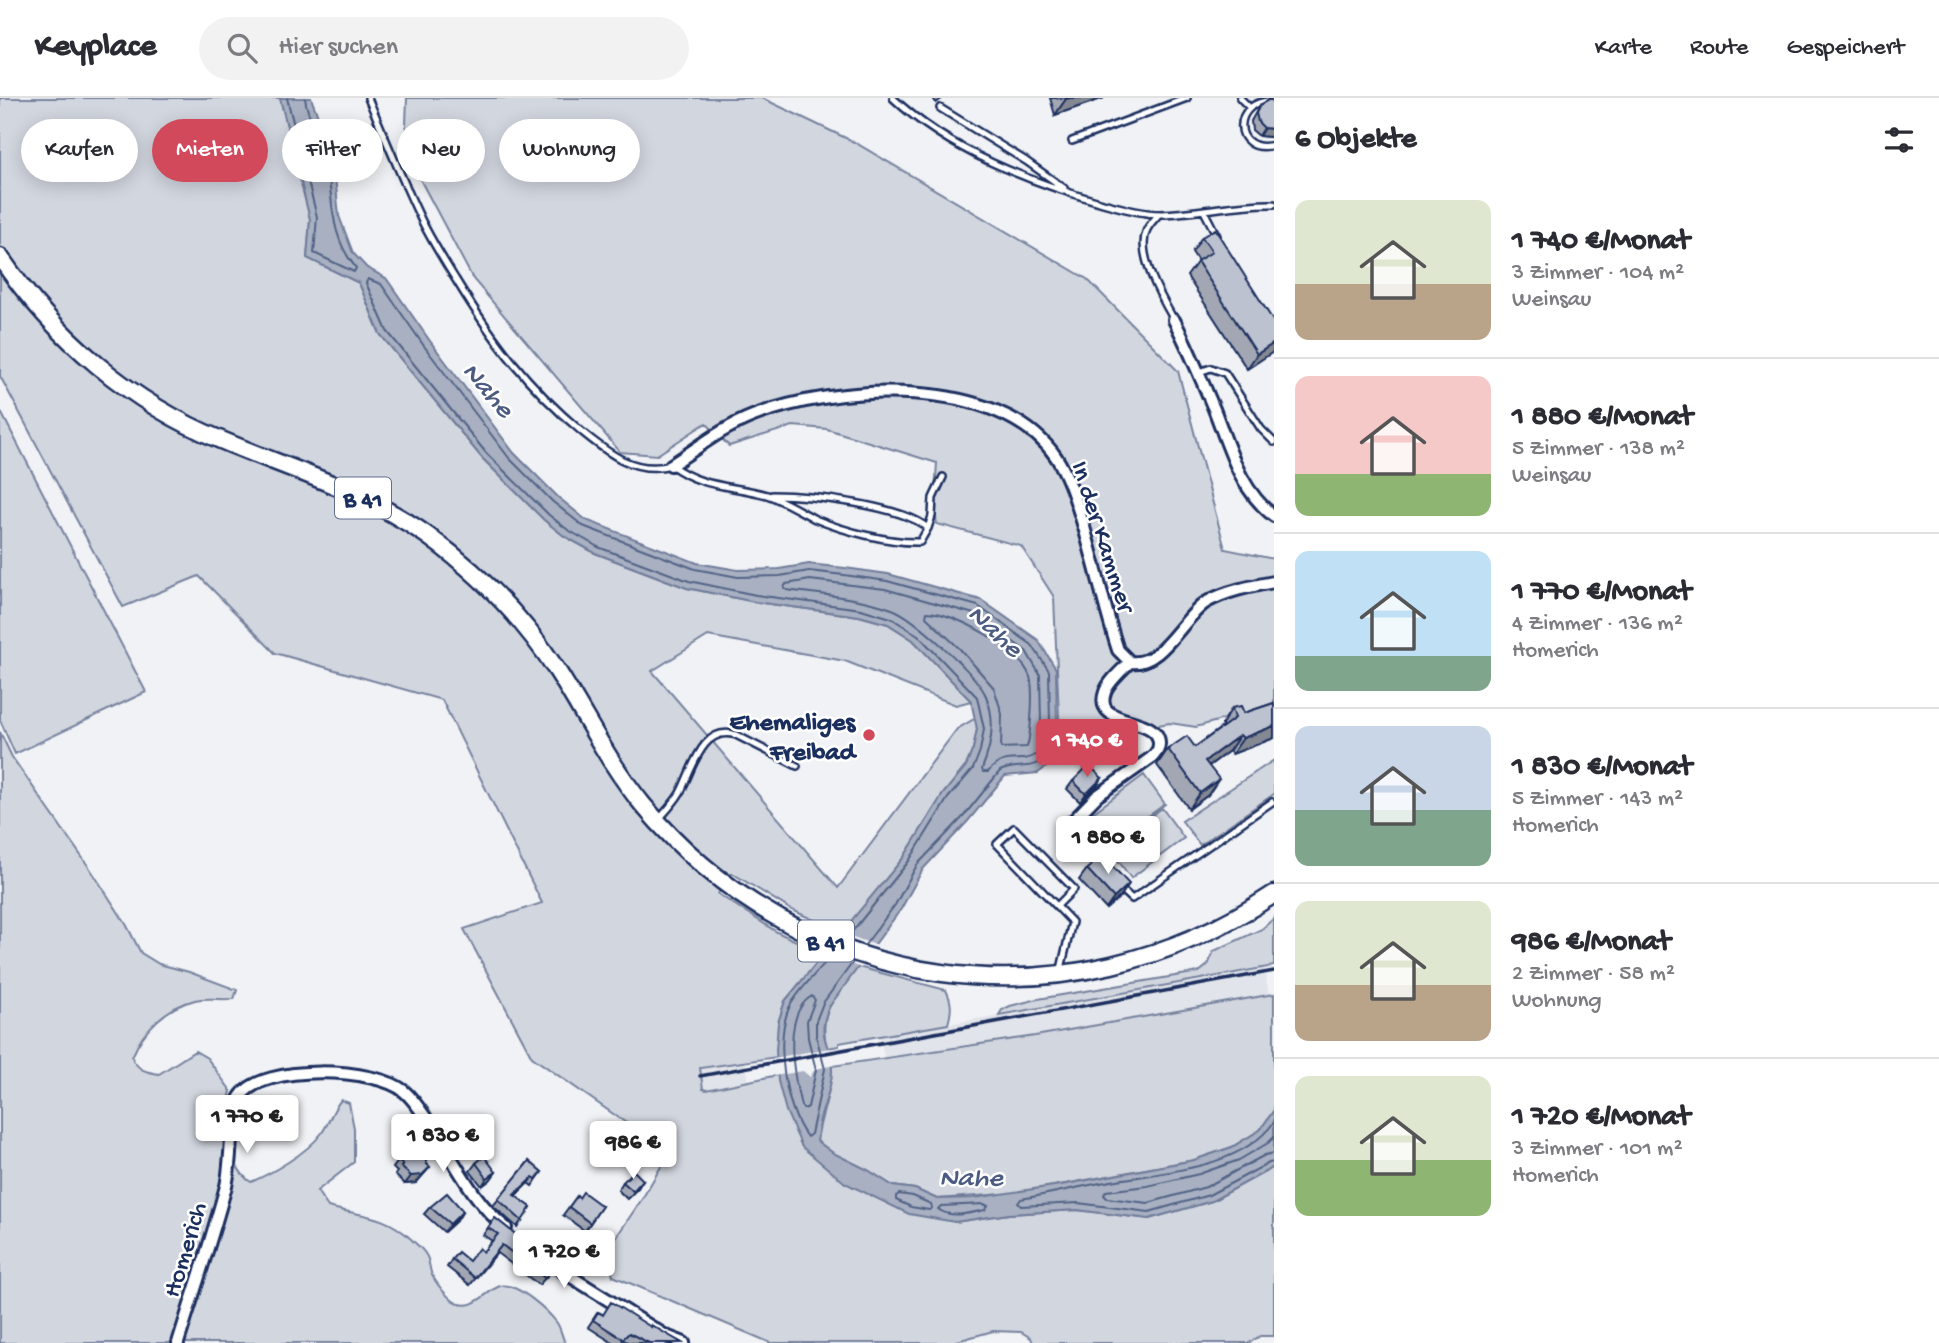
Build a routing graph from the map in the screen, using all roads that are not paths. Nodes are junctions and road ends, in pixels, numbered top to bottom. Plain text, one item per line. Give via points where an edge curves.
1 (368, 98) edge
2 (893, 98) edge
3 (1187, 98) edge
4 (1240, 98) edge
5 (1274, 101) edge
6 (1248, 106) junction
7 (940, 108) dead end
8 (1072, 141) dead end
9 (1274, 145) edge
10 (1070, 193) junction
11 (1274, 204) edge
12 (1203, 211) junction
13 (1159, 214) junction
14 (1221, 242) edge
15 (0, 257) edge
16 (1174, 320) joint
17 (1199, 372) junction
18 (1274, 442) edge
19 (671, 465) junction
20 (943, 477) dead end
21 (770, 495) junction
22 (1274, 516) edge
23 (928, 528) junction
24 (1274, 582) edge
25 (1130, 662) junction
26 (797, 766) dead end
27 (1272, 802) dead end
28 (657, 821) junction
29 (1065, 830) joint
30 (1103, 869) edge
31 (1113, 879) edge
32 (1274, 894) edge
33 (1057, 906) junction
34 (1059, 975) junction
35 (178, 1343) edge
36 (684, 1343) edge

1 - 19 lane via 420,217 503,353 555,409 614,456 643,467
2 - 10 lane via 985,159
3 - 8 lane
4 - 6 lane
5 - 6 lane via 1261,99
6 - 9 lane via 1241,120 1244,134 1255,145
7 - 10 lane
10 - 13 lane
11 - 12 lane
12 - 13 lane
12 - 14 lane
13 - 16 lane via 1146,230 1143,248
15 - 28 main road, B 41 via 68,339 150,404 210,435 375,503 468,569 508,607 542,649 622,777
16 - 17 street
17 - 18 lane via 1211,368 1225,373
17 - 22 street via 1244,483
19 - 21 lane via 696,481
19 - 25 street, In der Kammer via 732,425 779,407 828,396 926,395 1000,412 1036,434 1062,466 1085,529 1116,644
20 - 23 lane via 933,498
21 - 23 lane via 889,512 913,518
21 - 23 lane via 820,521 890,541 920,542
24 - 25 street via 1218,596 1189,618 1155,656
25 - 29 street via 1105,692 1105,706 1115,716 1152,729 1159,740 1158,750 1097,796
26 - 28 lane via 736,734 715,736 703,746 675,802
27 - 31 lane via 1132,899
28 - 34 main road, B 41 via 725,883 774,915 830,942 882,961 937,972 1000,978
29 - 30 lane
32 - 34 main road, B 41 via 1177,946 1124,963
33 - 33 lane via 997,844 1014,828 1074,889
33 - 34 lane via 1072,922
35 - 36 street, Homerich via 227,1183 236,1107 245,1091 259,1082 283,1077 341,1072 397,1086 417,1105 487,1211 565,1273

